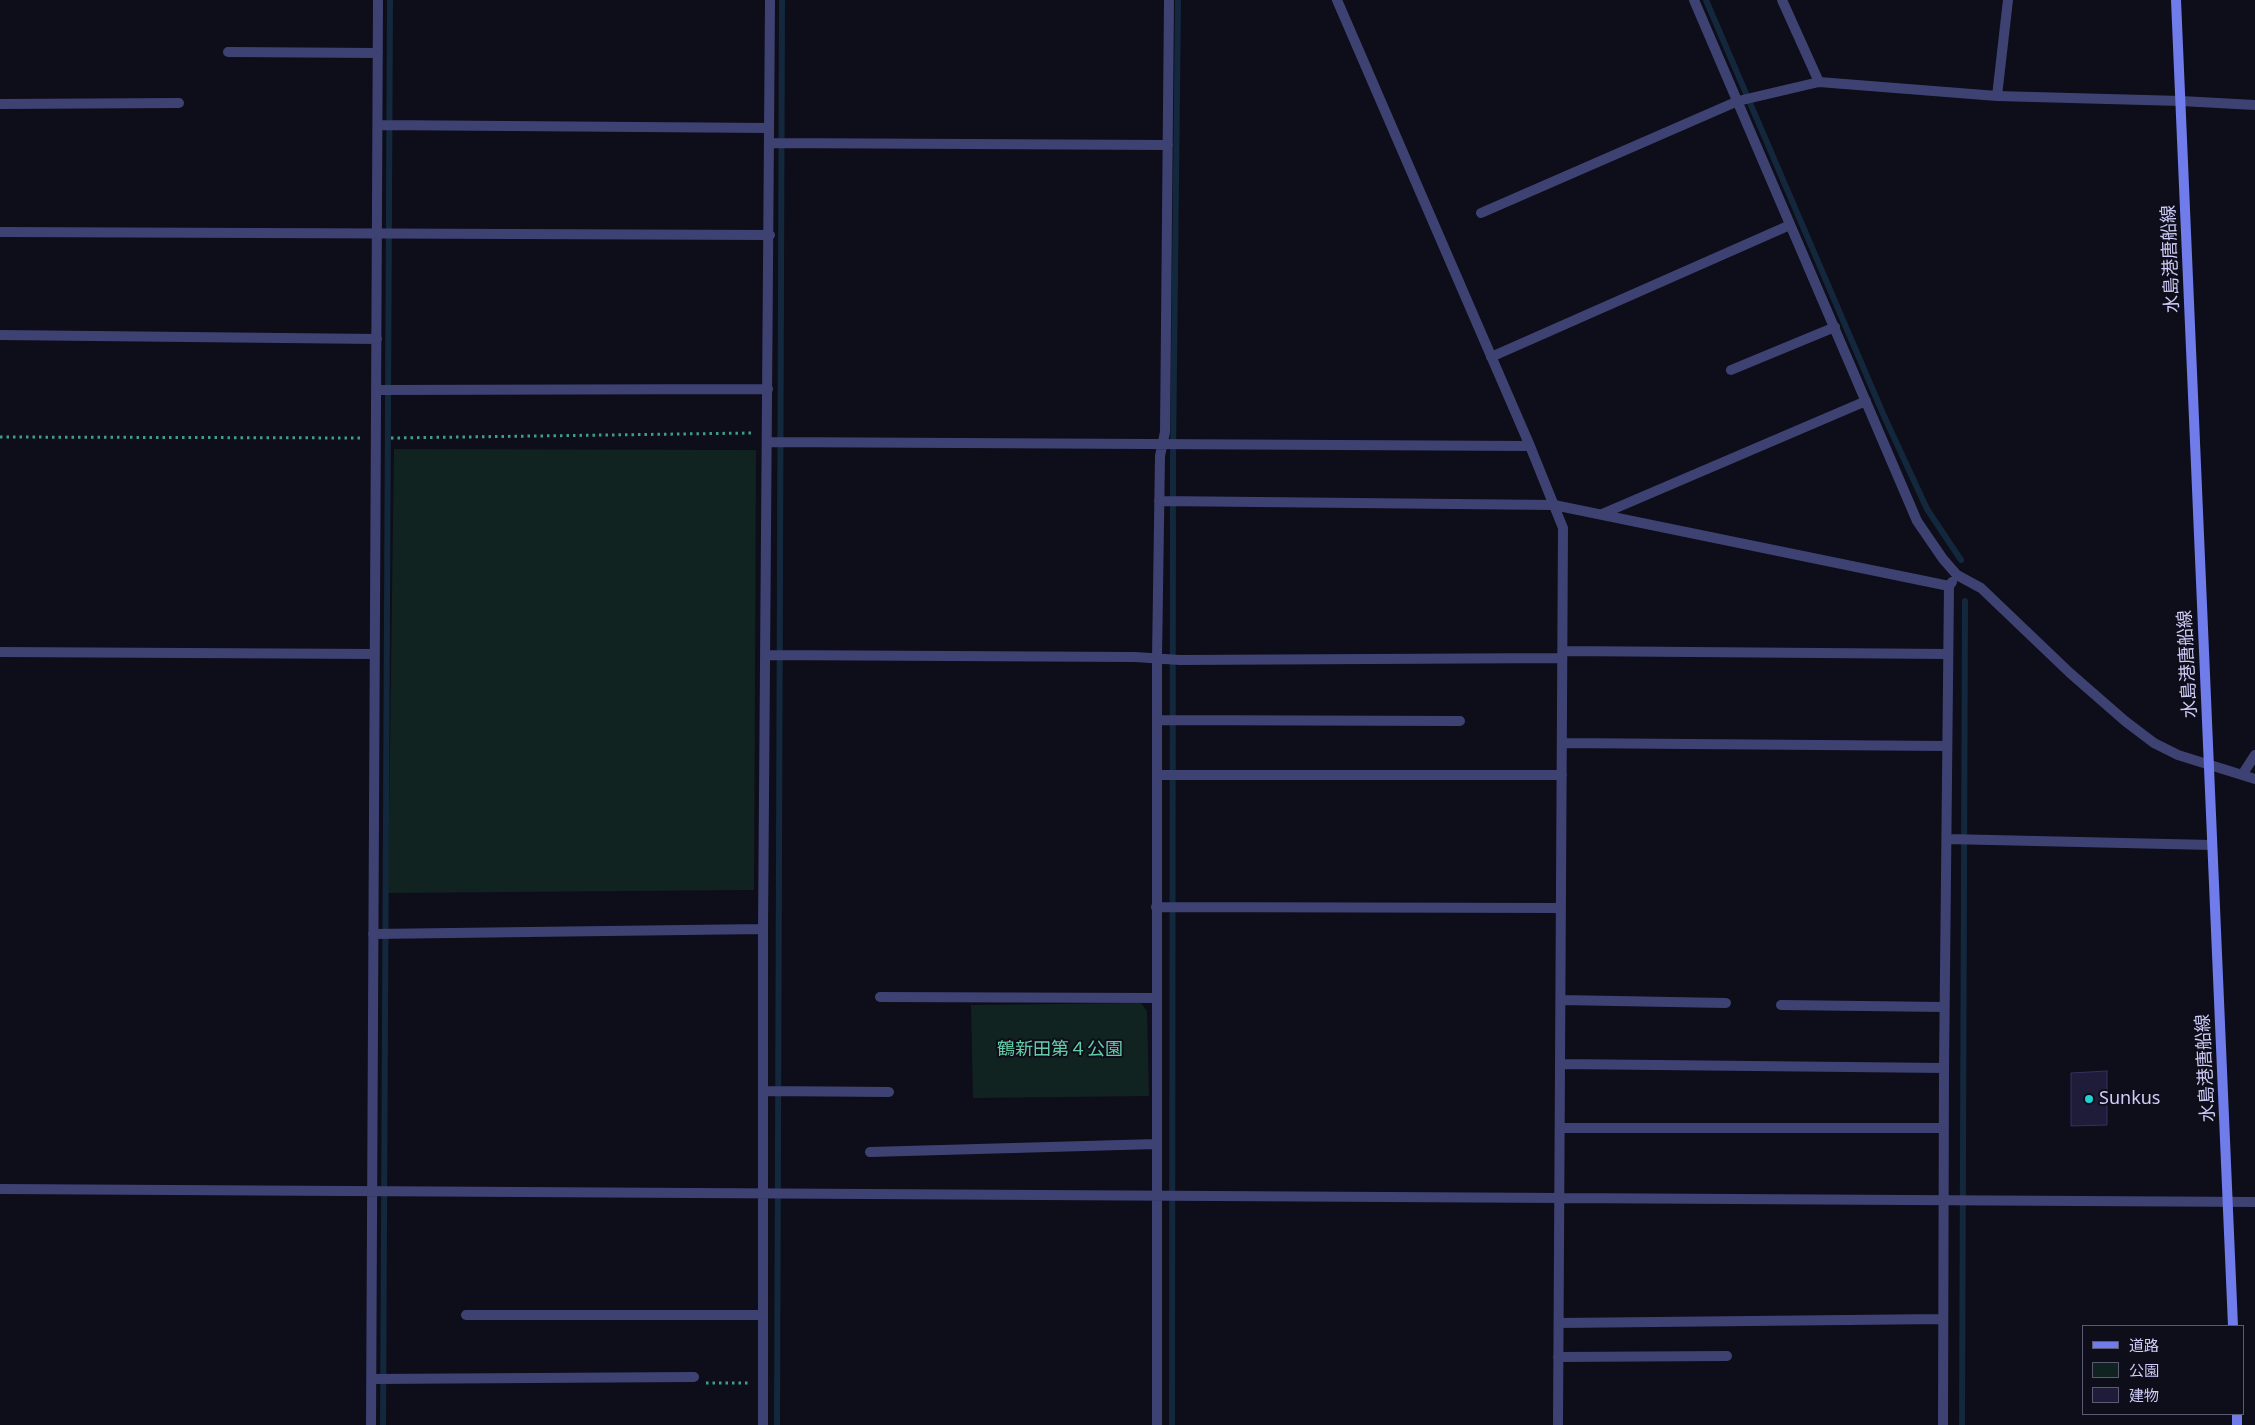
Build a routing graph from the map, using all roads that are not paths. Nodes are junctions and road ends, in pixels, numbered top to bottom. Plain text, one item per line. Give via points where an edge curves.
1 (378, 0) edge
2 (770, 0) edge
3 (1169, 0) edge
4 (1337, 0) edge
5 (1694, 0) edge
6 (1782, 0) edge
7 (2008, 0) edge
8 (2176, 0) edge
9 (228, 52) dead end
10 (378, 53) junction
11 (1819, 82) junction
12 (1996, 96) junction
13 (1745, 100) junction
14 (2181, 101) junction
15 (179, 103) dead end
16 (1, 104) edge
17 (2255, 105) edge
18 (385, 125) junction
19 (769, 128) junction
20 (778, 143) junction
21 (1168, 145) junction
22 (1481, 213) dead end
23 (1790, 225) junction
24 (0, 232) edge
25 (384, 234) junction
26 (770, 235) junction
27 (1835, 327) junction
28 (0, 335) edge
29 (377, 339) junction
30 (1491, 357) junction
31 (1731, 370) dead end
32 (768, 389) junction
33 (384, 390) junction
34 (1866, 401) junction
35 (774, 440) junction
36 (1169, 446) junction
37 (1530, 446) junction
38 (1163, 501) junction
39 (1554, 505) junction
40 (1602, 514) junction
41 (1957, 575) junction
42 (1949, 586) junction
43 (0, 652) edge
44 (375, 654) junction
45 (1562, 654) junction
46 (1948, 654) junction
47 (769, 655) junction
48 (1161, 658) junction
49 (1167, 720) junction
50 (1460, 721) dead end
51 (1562, 743) junction
52 (1948, 746) junction
53 (2255, 754) edge
54 (2209, 765) junction
55 (1162, 775) junction
56 (1562, 775) junction
57 (2242, 775) junction
58 (2255, 779) edge
59 (1947, 839) junction
60 (2212, 845) junction
61 (1161, 907) junction
62 (1561, 908) junction
63 (763, 929) junction
64 (376, 934) junction
65 (880, 998) dead end
66 (1156, 998) junction
67 (1561, 1000) junction
68 (1726, 1003) dead end
69 (1781, 1005) dead end
70 (1944, 1007) junction
71 (1561, 1064) junction
72 (1944, 1068) junction
73 (768, 1091) junction
74 (889, 1092) dead end
75 (1560, 1128) junction
76 (1944, 1128) junction
77 (1157, 1144) junction
78 (870, 1152) dead end
79 (0, 1189) edge
80 (380, 1191) junction
81 (769, 1193) junction
82 (1161, 1196) junction
83 (1560, 1199) junction
84 (1943, 1200) junction
85 (2228, 1202) junction
86 (2255, 1202) edge
87 (764, 1315) junction
88 (466, 1316) dead end
89 (1943, 1319) junction
90 (1559, 1323) junction
91 (2233, 1325) edge
92 (1726, 1356) dead end
93 (1558, 1357) junction
94 (694, 1377) road end
95 (375, 1379) junction
96 (372, 1425) edge
97 (763, 1425) edge
98 (1157, 1425) edge
99 (1558, 1425) edge
100 (1943, 1425) edge

1 - 10 street
2 - 19 street
3 - 21 street
4 - 30 street
5 - 13 street
6 - 11 street
7 - 12 street
8 - 14 main road, 水島港唐船線
9 - 10 street
10 - 18 street
11 - 12 street
11 - 13 street
12 - 14 street
13 - 22 street
13 - 23 street
14 - 17 street
14 - 54 main road, 水島港唐船線
15 - 16 street
18 - 19 street
18 - 25 street
19 - 20 street
20 - 21 street
20 - 26 street
21 - 36 street via 1165,432
23 - 27 street
23 - 30 street
24 - 25 street
25 - 26 street
25 - 29 street
26 - 32 street
27 - 31 street
27 - 34 street
28 - 29 street
29 - 33 street
30 - 37 street
32 - 33 street
32 - 35 street
33 - 44 street via 376,438
34 - 40 street
34 - 41 street via 1917,520
35 - 36 street
35 - 47 street
36 - 37 street
36 - 38 street
37 - 39 street
38 - 39 street
38 - 48 street
39 - 40 street
39 - 45 street via 1562,528
40 - 42 street
41 - 42 street
41 - 54 street via 1981,588 2125,721 2154,743
42 - 46 street
43 - 44 street
44 - 64 street
45 - 46 street
45 - 48 street
45 - 51 street
46 - 52 street
47 - 48 street
47 - 63 street
48 - 49 street
49 - 50 street
49 - 55 street
51 - 52 street
51 - 56 street
52 - 59 street
53 - 57 street
54 - 57 street
54 - 60 main road, 水島港唐船線
55 - 56 street
55 - 61 street
56 - 62 street
57 - 58 street
59 - 60 street
59 - 70 street
60 - 85 main road, 水島港唐船線
61 - 62 street
61 - 66 street
62 - 67 street
63 - 64 street
63 - 73 street
64 - 80 street
65 - 66 street
66 - 77 street
67 - 68 street
67 - 71 street
69 - 70 street
70 - 72 street
71 - 72 street
71 - 75 street
72 - 76 street
73 - 74 street
73 - 81 street
75 - 76 street
75 - 83 street
76 - 84 street
77 - 78 street
77 - 82 street
79 - 80 street
80 - 81 street
80 - 95 street
81 - 82 street
81 - 87 street
82 - 83 street
82 - 98 street
83 - 84 street
83 - 90 street
84 - 85 street
84 - 89 street
85 - 86 street
85 - 91 main road, 水島港唐船線
87 - 88 street
87 - 97 street
89 - 90 street
89 - 100 street
90 - 93 street
92 - 93 street
93 - 99 street
94 - 95 street
95 - 96 street

